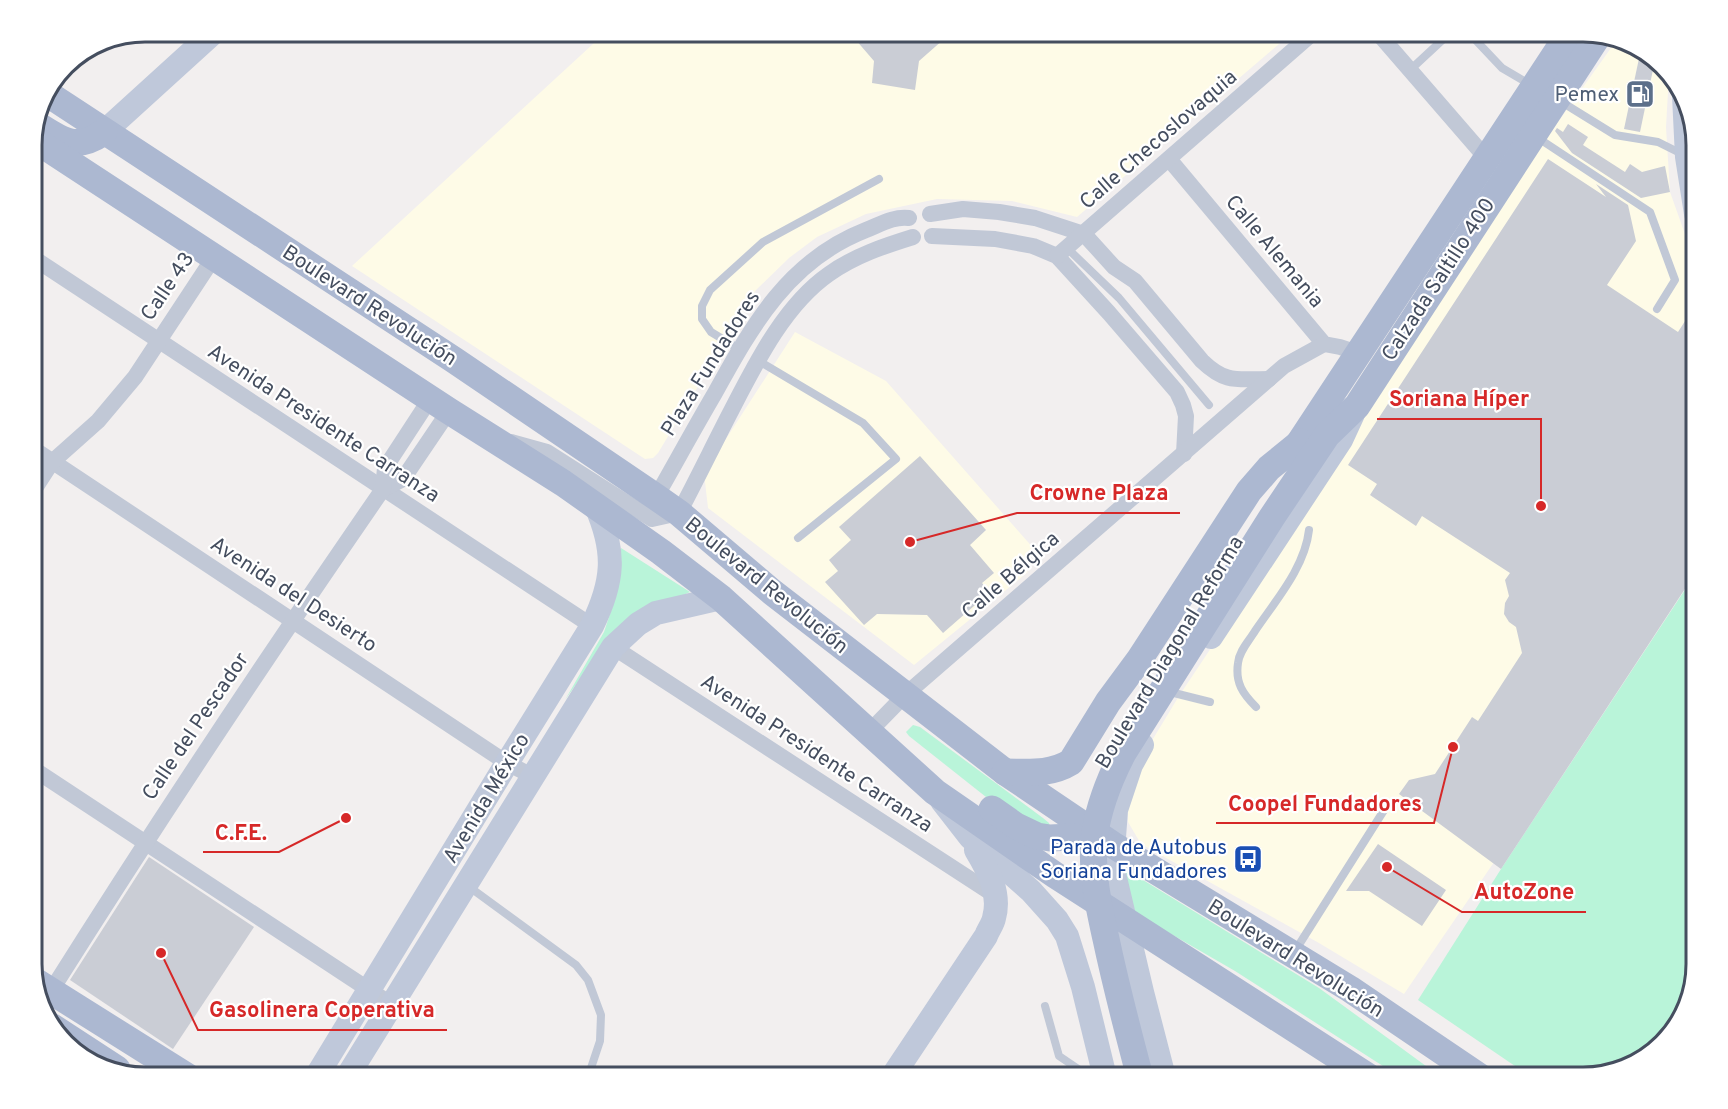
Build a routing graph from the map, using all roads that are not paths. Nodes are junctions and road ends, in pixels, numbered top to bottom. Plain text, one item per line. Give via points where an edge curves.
1 (203, 42) edge
2 (1303, 42) edge
3 (1386, 42) edge
4 (1440, 42) edge
5 (1477, 42) edge
6 (1566, 42) edge
7 (1592, 43) edge
8 (1410, 70) junction
9 (1545, 93) junction
10 (54, 98) edge
11 (43, 128) edge
12 (104, 132) junction
13 (1533, 135) junction
14 (42, 145) edge
15 (1686, 156) edge
16 (1169, 159) junction
17 (1487, 159) junction
18 (879, 179) dead end
19 (930, 214) junction
20 (909, 218) junction
21 (1084, 234) junction
22 (932, 236) junction
23 (913, 237) junction
24 (1062, 252) junction
25 (214, 257) junction
26 (42, 263) edge
27 (1657, 309) dead end
28 (158, 340) junction
29 (1323, 344) junction
30 (739, 349) junction
31 (1358, 353) junction
32 (757, 360) junction
33 (1269, 379) junction
34 (439, 405) junction
35 (1209, 405) dead end
36 (1357, 406) junction
37 (488, 436) junction
38 (1301, 442) junction
39 (1184, 454) junction
40 (42, 455) edge
41 (52, 462) junction
42 (42, 478) edge
43 (382, 489) junction
44 (656, 496) junction
45 (596, 506) junction
46 (679, 513) junction
47 (1264, 514) junction
48 (1309, 530) dead end
49 (798, 538) dead end
50 (721, 598) junction
51 (292, 621) junction
52 (592, 626) junction
53 (614, 647) junction
54 (1174, 693) junction
55 (905, 695) junction
56 (1108, 702) junction
57 (1210, 702) dead end
58 (1256, 708) dead end
59 (869, 732) junction
60 (1090, 733) junction
61 (1148, 734) junction
62 (904, 762) junction
63 (507, 763) junction
64 (1131, 765) junction
65 (1005, 772) junction
66 (42, 775) edge
67 (532, 776) junction
68 (935, 792) junction
69 (1386, 807) dead end
70 (970, 837) junction
71 (145, 842) junction
72 (1113, 845) junction
73 (466, 884) junction
74 (996, 896) junction
75 (1125, 921) junction
76 (1293, 954) junction
77 (44, 984) edge
78 (45, 987) edge
79 (1083, 987) junction
80 (370, 990) junction
81 (1142, 993) junction
82 (392, 1005) junction
83 (1045, 1005) dead end
84 (172, 1067) edge
85 (322, 1067) edge
86 (353, 1067) edge
87 (591, 1067) edge
88 (899, 1067) edge
89 (1075, 1067) edge
90 (1103, 1067) edge
91 (1122, 1067) edge
92 (1137, 1067) edge
93 (1161, 1067) edge
94 (1353, 1067) edge
95 (1465, 1067) edge

1 - 12 street
2 - 16 street, Calle Checoslovaquia
3 - 8 street
4 - 8 lane
5 - 9 lane via 1502,68
6 - 9 main road, Calzada Saltillo 400
7 - 9 main road, Calzada Saltillo 400
8 - 17 street
9 - 13 main road, Calzada Saltillo 400
9 - 15 lane via 1615,135 1658,142
9 - 17 main road, Calzada Saltillo 400
10 - 12 main road, Boulevard Revolución
11 - 12 main road via 76,144
12 - 44 main road, Boulevard Revolución
13 - 27 lane via 1650,212 1675,280
13 - 36 main road, Calzada Saltillo 400
14 - 25 main road
16 - 21 street, Calle Checoslovaquia
16 - 29 street, Calle Alemania
17 - 31 main road, Calzada Saltillo 400
18 - 30 lane via 763,242 710,290 702,306 702,319 711,332
19 - 20 street via 917,211
19 - 21 street via 963,209 999,212 1035,218
19 - 22 street via 936,227
20 - 23 street via 907,228
20 - 30 street, Plaza Fundadores via 899,216 818,256 795,274
21 - 24 street, Calle Checoslovaquia
21 - 33 street via 1114,267 1135,281 1214,372 1226,378
22 - 23 street via 920,240
22 - 24 street via 995,239
23 - 32 street, Plaza Fundadores via 856,258 828,275 804,297
24 - 35 lane via 1119,298
24 - 39 street via 1177,392 1186,416
25 - 28 street, Calle 43
25 - 34 main road
26 - 28 street, Avenida Presidente Carranza
28 - 41 street, Calle 43 via 116,401
28 - 43 street, Avenida Presidente Carranza
29 - 31 street
29 - 33 street, Calle Bélgica
30 - 32 street
30 - 44 street, Plaza Fundadores
31 - 38 main road, Calzada Saltillo 400
32 - 46 street, Plaza Fundadores
32 - 49 lane via 863,423 896,459
33 - 39 street, Calle Bélgica
34 - 37 main road
34 - 43 street, Calle del Pescador via 385,468
36 - 47 main road, Calzada Saltillo 400 via 1327,435
36 - 54 street via 1341,440
37 - 45 main road
37 - 46 street via 547,452 652,519
38 - 47 main road, Calzada Saltillo 400
38 - 56 main road via 1269,468 1249,492
39 - 55 street, Calle Bélgica
40 - 41 street, Avenida del Desierto
41 - 42 street, Calle 43
41 - 51 street, Avenida del Desierto
43 - 51 street, Calle del Pescador
43 - 52 street, Avenida Presidente Carranza
44 - 46 main road, Boulevard Revolución
45 - 50 main road
45 - 52 street, Avenida México via 606,529 610,579
46 - 55 main road, Boulevard Revolución via 772,592
47 - 91 main road, Boulevard Diagonal Reforma via 1109,745 1085,800 1079,837 1082,908
47 - 92 main road, Boulevard Diagonal Reforma via 1123,753 1100,807 1094,841 1097,898
48 - 58 lane via 1308,545 1294,571 1240,654 1237,673 1242,693
50 - 53 street, Avenida México via 656,613
50 - 59 main road
51 - 63 street, Avenida del Desierto
51 - 71 street, Calle del Pescador
52 - 63 street, Avenida México
53 - 67 street, Avenida México
53 - 74 street, Avenida Presidente Carranza
54 - 57 lane
54 - 61 street
55 - 59 street, Calle Bélgica
55 - 65 main road, Boulevard Revolución
56 - 60 main road
56 - 61 main road via 1120,700 1136,708
59 - 62 main road
60 - 64 main road via 1092,744 1104,758
60 - 65 main road via 1071,762 1061,768
61 - 64 street
62 - 68 main road
62 - 72 main road via 957,785 1037,836 1072,837
63 - 67 street, Avenida del Desierto
63 - 80 street, Avenida México
64 - 72 street via 1116,810
65 - 72 main road, Boulevard Revolución
66 - 71 street
67 - 73 street, Avenida México
68 - 70 street
68 - 75 main road
69 - 76 lane
70 - 74 street via 991,877
70 - 79 street via 1031,891 1057,920 1067,936
71 - 77 street, Calle del Pescador
71 - 80 street
72 - 75 street via 1112,866
72 - 76 main road, Boulevard Revolución
73 - 82 street, Avenida México
73 - 87 lane via 576,965 588,980 601,1015 600,1041
74 - 88 street via 994,918 986,936
75 - 81 street
75 - 94 main road
76 - 95 main road, Boulevard Revolución
78 - 84 main road
79 - 81 street via 1092,975 1114,970 1134,979
79 - 90 street
80 - 82 street
80 - 85 street, Avenida México
81 - 93 street
82 - 86 street, Avenida México
83 - 89 lane via 1059,1056

